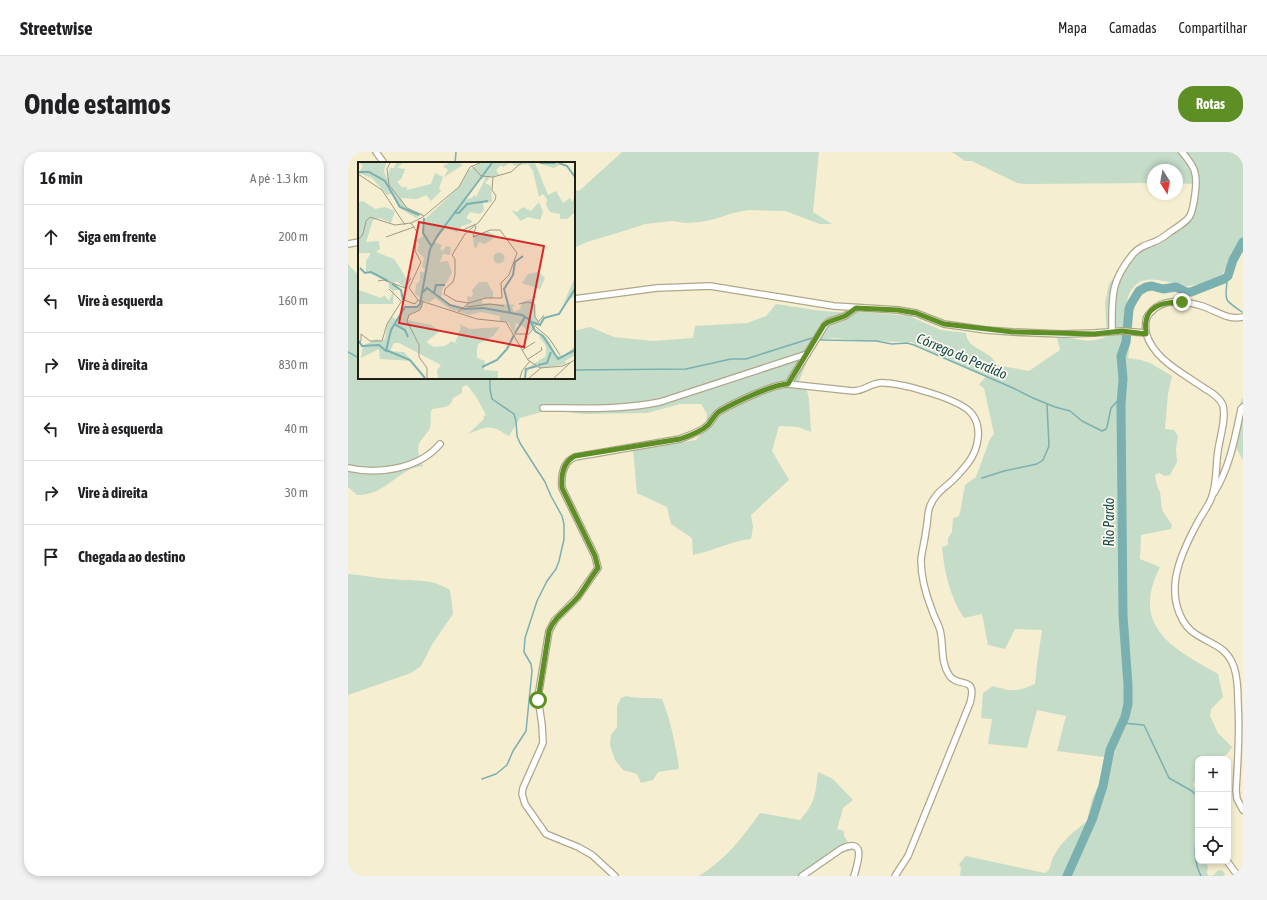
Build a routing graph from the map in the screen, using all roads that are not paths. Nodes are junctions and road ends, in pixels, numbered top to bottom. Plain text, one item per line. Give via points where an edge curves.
1 (376, 152) edge
2 (1182, 152) edge
3 (383, 162) edge
4 (358, 242) edge
5 (348, 244) edge
6 (575, 299) edge
7 (856, 308) junction
8 (1243, 317) edge
9 (1112, 331) junction
10 (1146, 334) junction
11 (808, 354) junction
12 (788, 384) junction
13 (1243, 407) edge
14 (543, 408) dead end
15 (440, 444) dead end
16 (348, 468) edge
17 (1211, 498) junction
18 (1243, 810) edge
19 (1229, 864) edge
20 (615, 876) edge
21 (802, 876) edge
22 (854, 876) edge
23 (895, 876) edge
24 (1238, 876) edge

1 - 3 street
2 - 9 street via 1191,162 1196,175 1192,212 1178,228 1137,250 1119,274 1113,289
4 - 5 street
6 - 7 street via 657,288 710,286
7 - 9 street via 904,311 944,324 1006,332 1094,334
7 - 11 street via 824,325
8 - 10 street via 1232,318 1193,304 1165,303 1158,305 1148,315
9 - 10 street
10 - 17 street via 1152,349 1160,357 1213,393 1224,408
11 - 12 street
11 - 14 street via 646,405
12 - 20 street via 772,387 719,412 707,426 680,439 575,456 566,463 561,480 562,488 595,556 598,568 577,598 555,620 549,631 538,697 543,743 523,788 523,799 546,834 592,855
12 - 23 street via 853,391 885,382 915,389 938,395 965,408 972,414 978,429 976,448 969,461 936,495 930,506 921,560 929,603 940,630 946,669 949,676 971,687 972,695 908,856
13 - 17 street via 1225,474
15 - 16 street via 434,452 423,459 400,467 366,471
17 - 18 street via 1191,535 1178,569 1175,584 1176,600 1181,618 1188,628 1227,654 1234,667 1238,682 1240,735 1236,790 1237,799
19 - 24 street
21 - 22 street via 841,849 852,846 859,852

